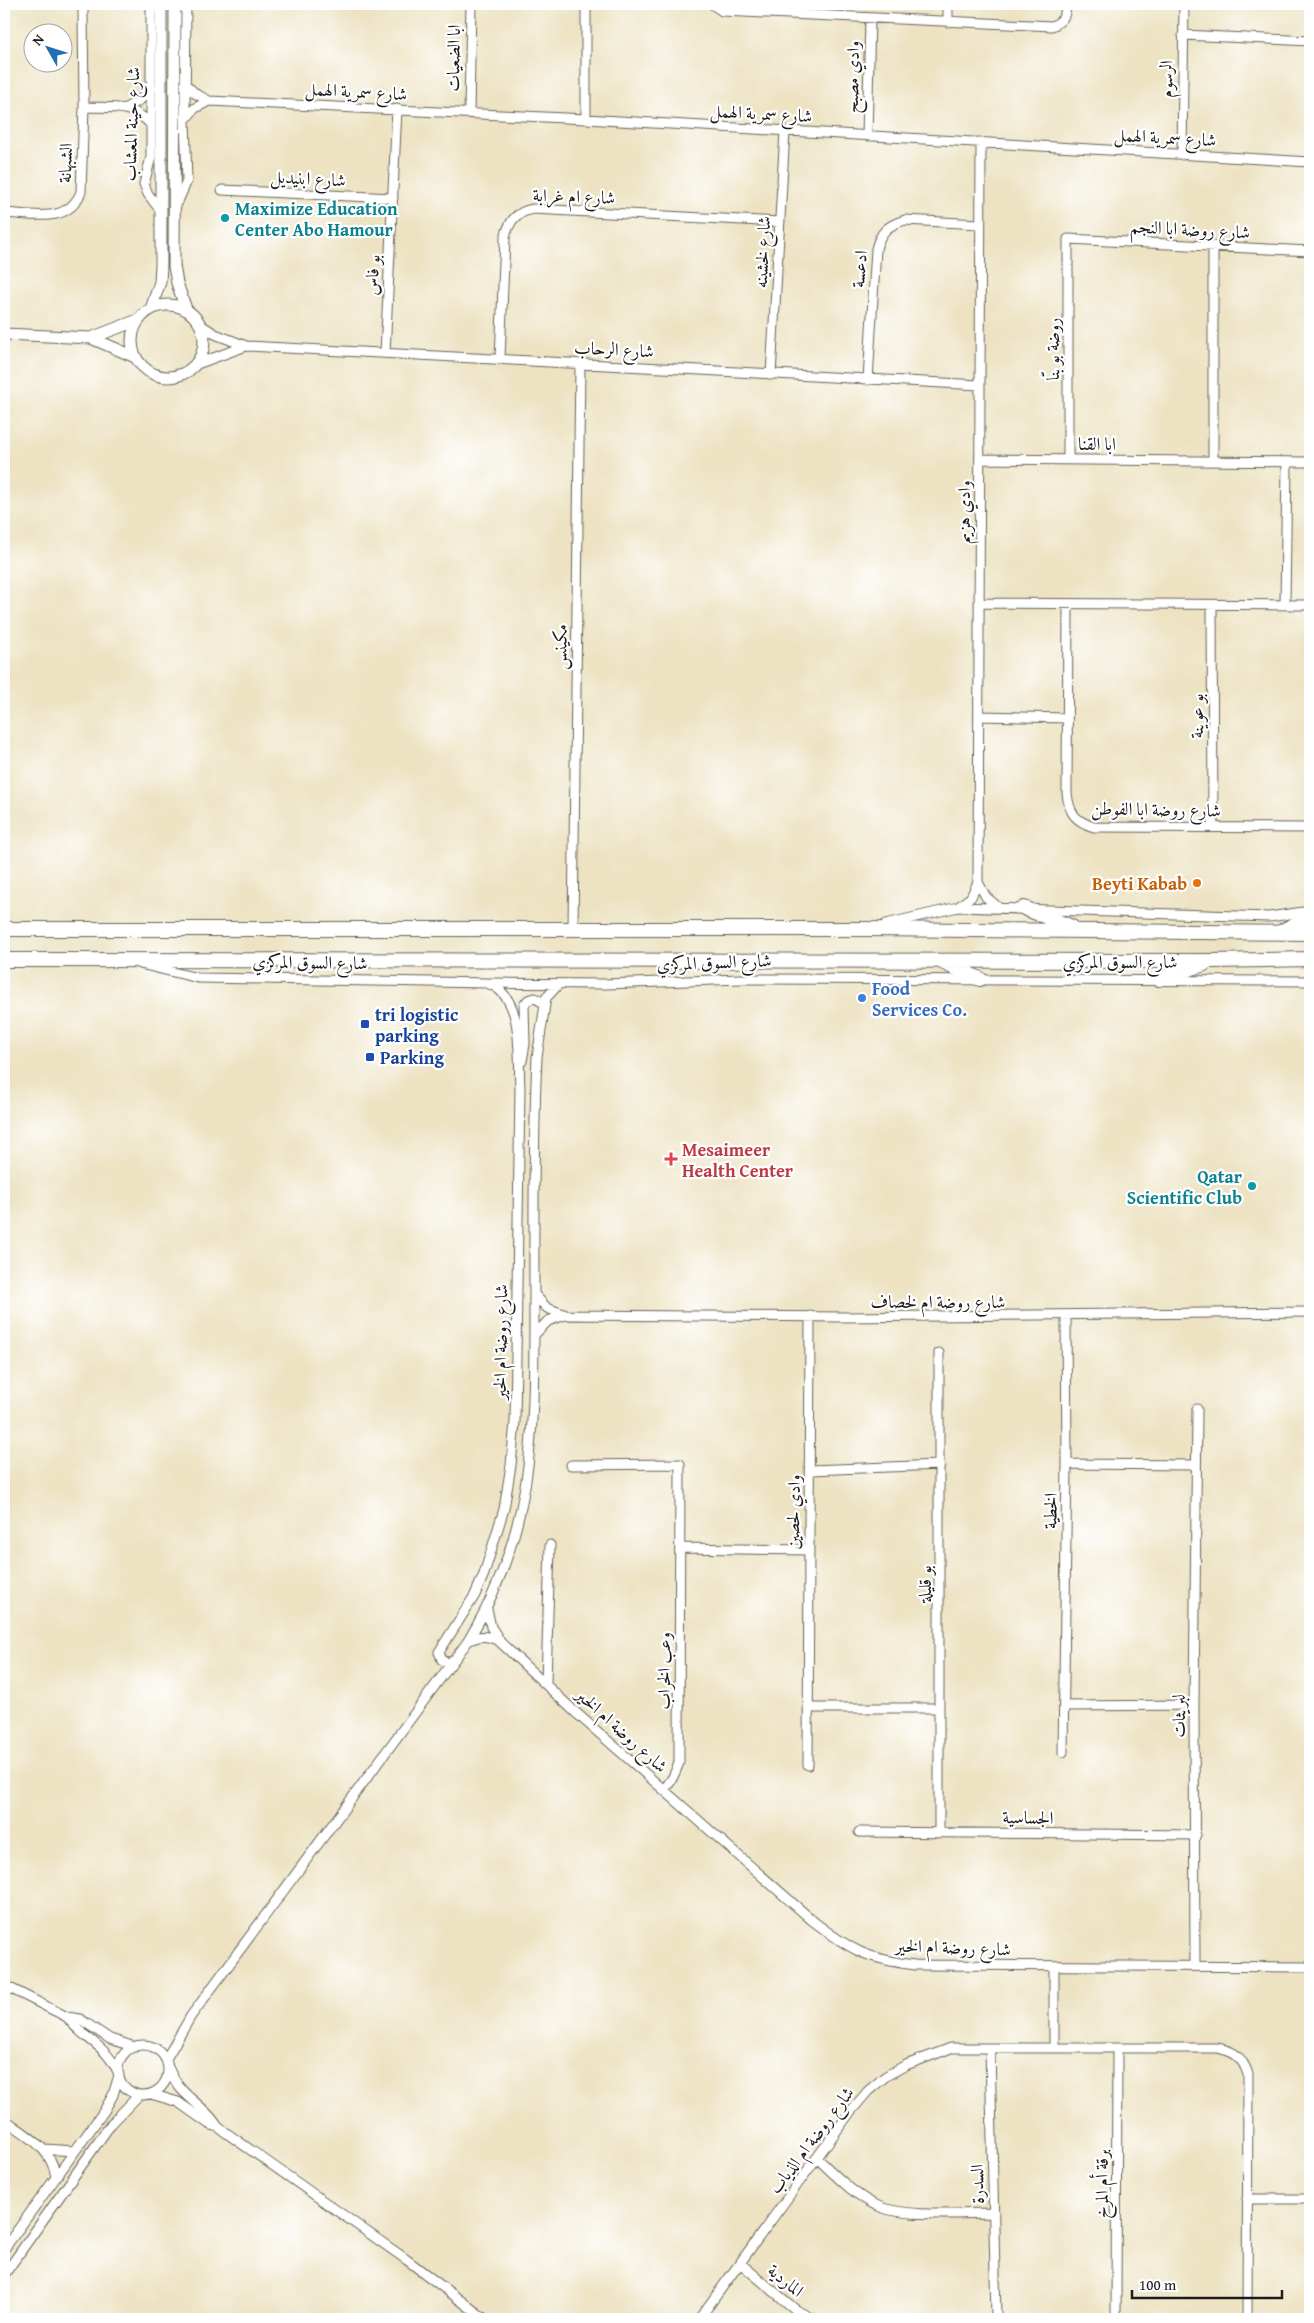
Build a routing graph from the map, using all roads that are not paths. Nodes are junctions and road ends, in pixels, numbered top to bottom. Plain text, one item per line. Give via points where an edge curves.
1 (81, 4) edge
2 (151, 4) edge
3 (161, 4) edge
4 (175, 4) edge
5 (186, 4) edge
6 (470, 4) edge
7 (586, 4) edge
8 (712, 4) edge
9 (948, 4) edge
10 (1066, 4) edge
11 (1184, 4) edge
12 (870, 18) junction
13 (948, 22) junction
14 (1183, 35) junction
15 (1310, 41) edge
16 (185, 84) junction
17 (152, 88) junction
18 (209, 100) junction
19 (84, 107) junction
20 (126, 108) junction
21 (398, 109) junction
22 (469, 113) junction
23 (586, 119) junction
24 (185, 120) junction
25 (151, 125) junction
26 (785, 131) junction
27 (867, 136) junction
28 (981, 143) junction
29 (1182, 154) junction
30 (1310, 162) edge
31 (222, 190) dead end
32 (393, 198) junction
33 (175, 208) junction
34 (160, 210) junction
35 (4, 213) edge
36 (780, 222) junction
37 (979, 224) junction
38 (1068, 239) joint
39 (1213, 246) junction
40 (1310, 251) edge
41 (151, 309) junction
42 (186, 310) junction
43 (138, 320) junction
44 (201, 325) junction
45 (4, 334) edge
46 (91, 338) junction
47 (246, 346) junction
48 (385, 353) junction
49 (135, 357) junction
50 (500, 359) junction
51 (197, 364) junction
52 (580, 365) junction
53 (772, 375) junction
54 (868, 380) junction
55 (980, 385) junction
56 (980, 459) junction
57 (1068, 459) junction
58 (1213, 460) junction
59 (1287, 462) junction
60 (1310, 462) edge
61 (979, 603) junction
62 (1068, 604) junction
63 (1212, 605) junction
64 (1285, 605) junction
65 (1310, 605) edge
66 (980, 716) junction
67 (1067, 718) junction
68 (1213, 826) junction
69 (1310, 828) edge
70 (978, 882) junction
71 (958, 907) junction
72 (999, 908) junction
73 (1024, 908) junction
74 (1310, 911) edge
75 (1310, 916) edge
76 (4, 929) edge
77 (573, 929) junction
78 (865, 929) junction
79 (1080, 930) junction
80 (1279, 933) junction
81 (1310, 933) edge
82 (122, 959) junction
83 (1310, 959) edge
84 (4, 960) edge
85 (939, 960) junction
86 (1213, 961) junction
87 (980, 979) junction
88 (1159, 980) junction
89 (1310, 981) edge
90 (487, 983) junction
91 (559, 984) junction
92 (545, 1004) junction
93 (519, 1068) junction
94 (534, 1294) junction
95 (1310, 1312) edge
96 (566, 1315) junction
97 (810, 1316) junction
98 (1066, 1316) junction
99 (534, 1336) junction
100 (939, 1353) dead end
101 (1197, 1409) dead end
102 (1067, 1464) junction
103 (571, 1465) dead end
104 (940, 1465) junction
105 (1196, 1465) junction
106 (810, 1470) junction
107 (550, 1545) dead end
108 (680, 1548) junction
109 (808, 1550) junction
110 (487, 1608) junction
111 (468, 1641) junction
112 (501, 1643) junction
113 (454, 1660) junction
114 (546, 1683) junction
115 (1194, 1705) junction
116 (1064, 1706) junction
117 (809, 1708) junction
118 (939, 1708) junction
119 (1063, 1752) dead end
120 (808, 1765) dead end
121 (664, 1790) junction
122 (859, 1832) dead end
123 (939, 1832) junction
124 (1196, 1835) junction
125 (1054, 1966) junction
126 (1195, 1966) junction
127 (1310, 1966) edge
128 (4, 1986) edge
129 (67, 2018) junction
130 (135, 2047) junction
131 (990, 2048) junction
132 (1054, 2048) junction
133 (1117, 2048) junction
134 (167, 2062) junction
135 (119, 2074) junction
136 (151, 2094) junction
137 (139, 2095) junction
138 (4, 2119) edge
139 (218, 2127) junction
140 (44, 2149) junction
141 (75, 2151) junction
142 (817, 2158) junction
143 (56, 2177) junction
144 (1247, 2199) junction
145 (1310, 2199) edge
146 (994, 2214) junction
147 (4, 2249) edge
148 (740, 2263) junction
149 (4, 2275) edge
150 (485, 2319) edge
151 (699, 2319) edge
152 (813, 2319) edge
153 (996, 2319) edge
154 (1116, 2319) edge
155 (1247, 2319) edge

1 - 19 street, الشبهانة
2 - 17 street, شارع حينة المعشاب
3 - 34 street, شارع حينة المعشاب
4 - 33 street
5 - 16 street
6 - 22 street, ابا الضعيات
7 - 23 street
8 - 12 street, وادي مصبح via 722,11
9 - 13 street
10 - 13 street, وادي مصبح via 1063,19 1052,26
11 - 14 street, الرسوم
12 - 13 street, وادي مصبح
12 - 27 street, وادي مصبح
14 - 15 street
14 - 29 street, الرسوم
16 - 18 street, شارع سمرية الهمل
16 - 24 street
17 - 20 street
17 - 25 street, شارع حينة المعشاب
18 - 21 street, شارع سمرية الهمل
18 - 24 street via 195,108
19 - 20 street
19 - 35 street, الشبهانة via 77,201 62,213 51,215
20 - 25 street via 140,114
21 - 22 street, شارع سمرية الهمل
21 - 32 street, بو فاس
22 - 23 street, شارع سمرية الهمل
23 - 26 street, شارع سمرية الهمل
24 - 33 street via 187,181
25 - 34 street, شارع حينة المعشاب via 150,157 144,184
26 - 27 street, شارع سمرية الهمل
26 - 36 street, شارع لخشينه
27 - 28 street, شارع سمرية الهمل
28 - 29 street, شارع سمرية الهمل
28 - 37 street, وادي هزيم
29 - 30 street, شارع سمرية الهمل
31 - 32 street, شارع ابنيديل
32 - 48 street, بو فاس
33 - 42 street via 174,266
34 - 41 street, شارع حينة المعشاب via 160,282
36 - 50 street, شارع ام غرابة via 522,211 513,218 505,238
36 - 53 street, شارع لخشينه
37 - 54 street, ادعسة via 905,220 884,230 876,249
37 - 55 street, وادي هزيم
38 - 39 street, شارع روضة ابا النجم
38 - 57 street, روضة بو بنّا
39 - 40 street, شارع روضة ابا النجم
39 - 58 street
41 - 42 street via 175,305
41 - 43 street
42 - 44 street
43 - 46 street
43 - 49 street via 132,338
44 - 47 street, شارع الرحاب
44 - 51 street via 204,345
45 - 46 street
46 - 49 street
47 - 48 street, شارع الرحاب
47 - 51 street, شارع الرحاب
48 - 50 street, شارع الرحاب
49 - 51 street via 147,370 164,377 176,377
50 - 52 street, شارع الرحاب
52 - 53 street, شارع الرحاب
52 - 77 street, مكينس
53 - 54 street, شارع الرحاب
54 - 55 street, شارع الرحاب
55 - 56 street, وادي هزيم
56 - 57 street, ابا القنا
56 - 61 street, وادي هزيم
57 - 58 street, ابا القنا
58 - 59 street, ابا القنا
59 - 60 street, ابا القنا
59 - 64 street
61 - 62 street
61 - 66 street, وادي هزيم
62 - 63 street
62 - 67 street, شارع روضة ابا الفوطن
63 - 64 street
63 - 68 street, بو عوينة
64 - 65 street
66 - 67 street
66 - 70 street, وادي هزيم
67 - 68 street, شارع روضة ابا الفوطن via 1068,806 1073,817 1081,823 1094,827
68 - 69 street, شارع روضة ابا الفوطن
70 - 71 street via 971,897
70 - 72 street via 986,897
71 - 72 street, شارع السوق المركزي
71 - 78 street, شارع السوق المركزي
72 - 73 street, شارع السوق المركزي
73 - 74 street, شارع السوق المركزي via 1270,917
73 - 79 main road
75 - 80 main road
76 - 77 main road, شارع السوق المركزي
77 - 78 main road, شارع السوق المركزي
78 - 79 main road, شارع السوق المركزي
79 - 80 main road, شارع السوق المركزي
80 - 81 main road, شارع السوق المركزي
82 - 84 main road, شارع السوق المركزي
82 - 85 main road, شارع السوق المركزي
82 - 90 street, شارع السوق المركزي via 198,978
83 - 86 main road, شارع السوق المركزي
85 - 86 main road, شارع السوق المركزي
85 - 87 main road
86 - 88 main road
87 - 88 street, شارع السوق المركزي
87 - 91 street, شارع السوق المركزي via 742,979
88 - 89 street, شارع السوق المركزي
90 - 91 street, شارع السوق المركزي
90 - 93 street, شارع روضة ام الخير via 503,993 512,1009 517,1029
91 - 92 street, شارع روضة ام الخير via 549,993
92 - 93 street via 535,998 524,1005 525,1044
92 - 94 street, شارع روضة ام الخير via 536,1074
93 - 113 street, شارع روضة ام الخير via 515,1422 511,1465 502,1516 484,1574 475,1595 439,1652 442,1660
94 - 96 street, شارع روضة ام لخصاف via 547,1308
94 - 99 street, شارع روضة ام الخير
95 - 98 street, شارع روضة ام لخصاف
96 - 97 street, شارع روضة ام لخصاف
96 - 99 street, شارع روضة ام لخصاف via 548,1321
97 - 98 street, شارع روضة ام لخصاف
97 - 106 street, وادي لحصين
98 - 102 street, الخطية
99 - 110 street, شارع روضة ام الخير via 531,1448 524,1501 510,1553
100 - 104 street, بو قليلة
101 - 105 street, لبريثات
102 - 105 street
102 - 116 street, الخطية
103 - 108 street, وعب الخراب via 680,1464
104 - 106 street
104 - 118 street, بو قليلة
105 - 115 street, لبريثات
106 - 109 street, وادي لحصين
107 - 114 street
108 - 109 street
108 - 121 street, وعب الخراب via 679,1763
109 - 117 street, وادي لحصين
110 - 111 street, شارع روضة ام الخير
110 - 112 street, شارع روضة ام الخير via 490,1627
111 - 112 street, شارع روضة ام الخير via 483,1636
111 - 113 street, شارع روضة ام الخير
112 - 114 street, شارع روضة ام الخير
113 - 134 street via 191,2016
114 - 121 street, شارع روضة ام الخير
115 - 116 street
115 - 124 street, لبريثات
116 - 119 street, الخطية
117 - 118 street
117 - 120 street, وادي لحصين
118 - 123 street, بو قليلة
121 - 125 street, شارع روضة ام الخير via 813,1921 862,1954 915,1964
122 - 123 street, الجساسية
123 - 124 street, الجساسية
124 - 126 street, لبريثات
125 - 126 street, شارع روضة ام الخير
125 - 132 street
126 - 127 street, شارع روضة ام الخير
128 - 129 street
129 - 130 street via 77,2018 110,2039
129 - 135 street via 103,2048
130 - 134 street via 153,2047
130 - 135 street via 123,2057
131 - 132 street, شارع روضة ام الذياب
131 - 142 street, شارع روضة ام الذياب via 951,2048 886,2076 851,2111
131 - 146 street, السدرة
132 - 133 street, شارع روضة ام الذياب
133 - 144 street, شارع روضة ام الذياب via 1218,2048 1239,2055 1248,2074
133 - 154 street, برقة أم المرخ
134 - 136 street via 165,2083
134 - 139 street via 182,2092 208,2113
135 - 137 street via 128,2090
135 - 141 street via 109,2103
136 - 137 street
136 - 139 street via 178,2102
137 - 149 street via 111,2124
138 - 140 street
139 - 150 street
140 - 141 street
140 - 143 street
141 - 143 street
142 - 146 street via 865,2200 879,2207 919,2213
142 - 148 street, شارع روضة ام الذياب
143 - 147 street
144 - 145 street
144 - 155 street, شارع روضة ام الذياب
146 - 153 street, السدرة
148 - 151 street, شارع روضة ام الذياب
148 - 152 street, الماردية via 796,2310

